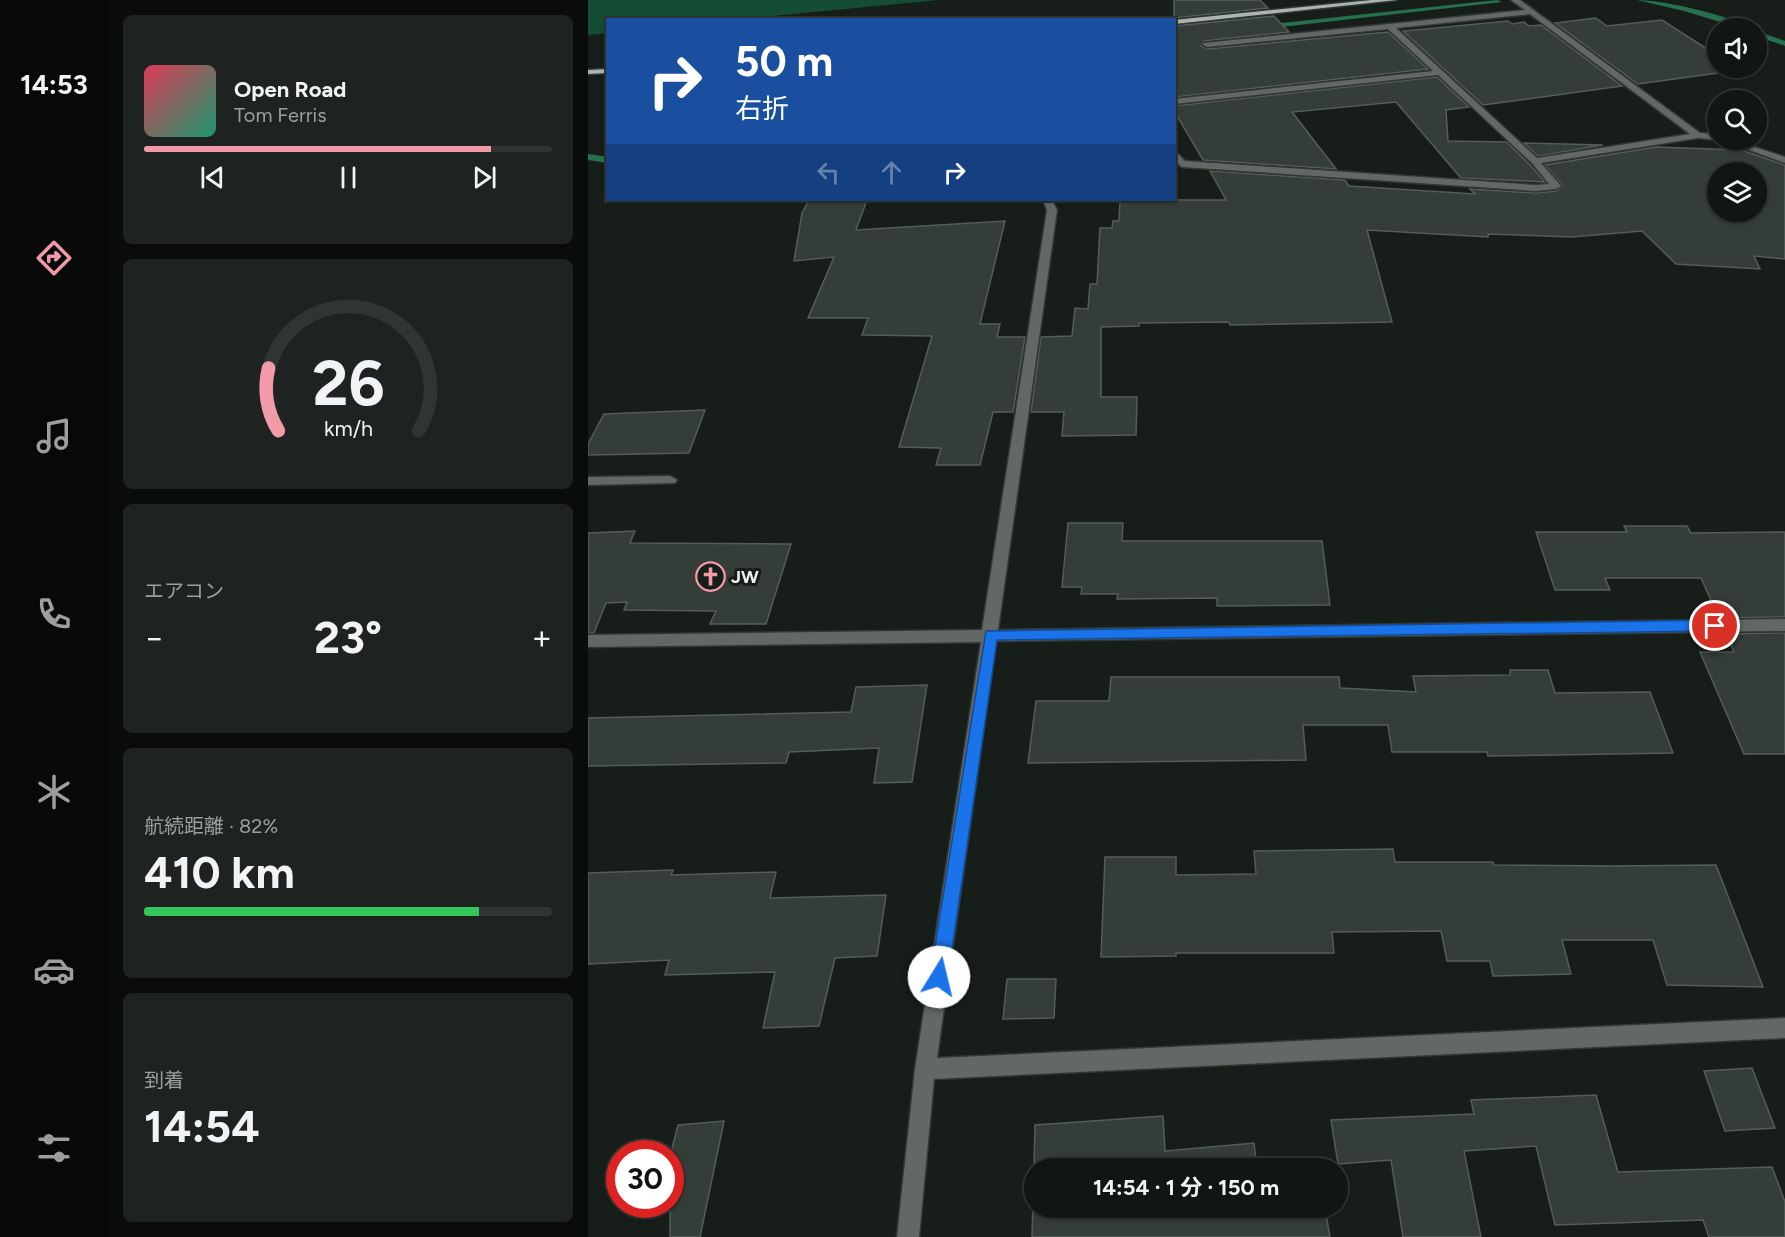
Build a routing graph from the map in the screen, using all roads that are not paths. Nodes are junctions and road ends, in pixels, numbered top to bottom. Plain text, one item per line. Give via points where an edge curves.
1 (1393, 0) edge
2 (1515, 0) edge
3 (1531, 12) junction
4 (1176, 22) edge
5 (1390, 27) junction
6 (1207, 45) dead end
7 (606, 70) edge
8 (588, 72) edge
9 (1437, 73) junction
10 (1176, 102) edge
11 (1698, 135) junction
12 (1707, 136) edge
13 (1756, 150) edge
14 (1176, 156) edge
15 (1785, 160) edge
16 (1535, 161) junction
17 (1048, 201) edge
18 (670, 480) dead end
19 (588, 481) edge
20 (1785, 625) edge
21 (991, 635) junction
22 (588, 641) edge
23 (1785, 1028) edge
24 (925, 1069) junction
25 (908, 1237) edge

1 - 4 main road
2 - 3 street
3 - 5 street
3 - 11 street
5 - 6 street
5 - 9 street
7 - 8 main road
9 - 10 street
9 - 16 street
11 - 12 street
11 - 16 street
13 - 15 street
14 - 16 street via 1182,164 1536,188 1556,186
17 - 21 street via 1052,210
18 - 19 street
20 - 21 street
21 - 22 street
21 - 24 street
23 - 24 street
24 - 25 street

